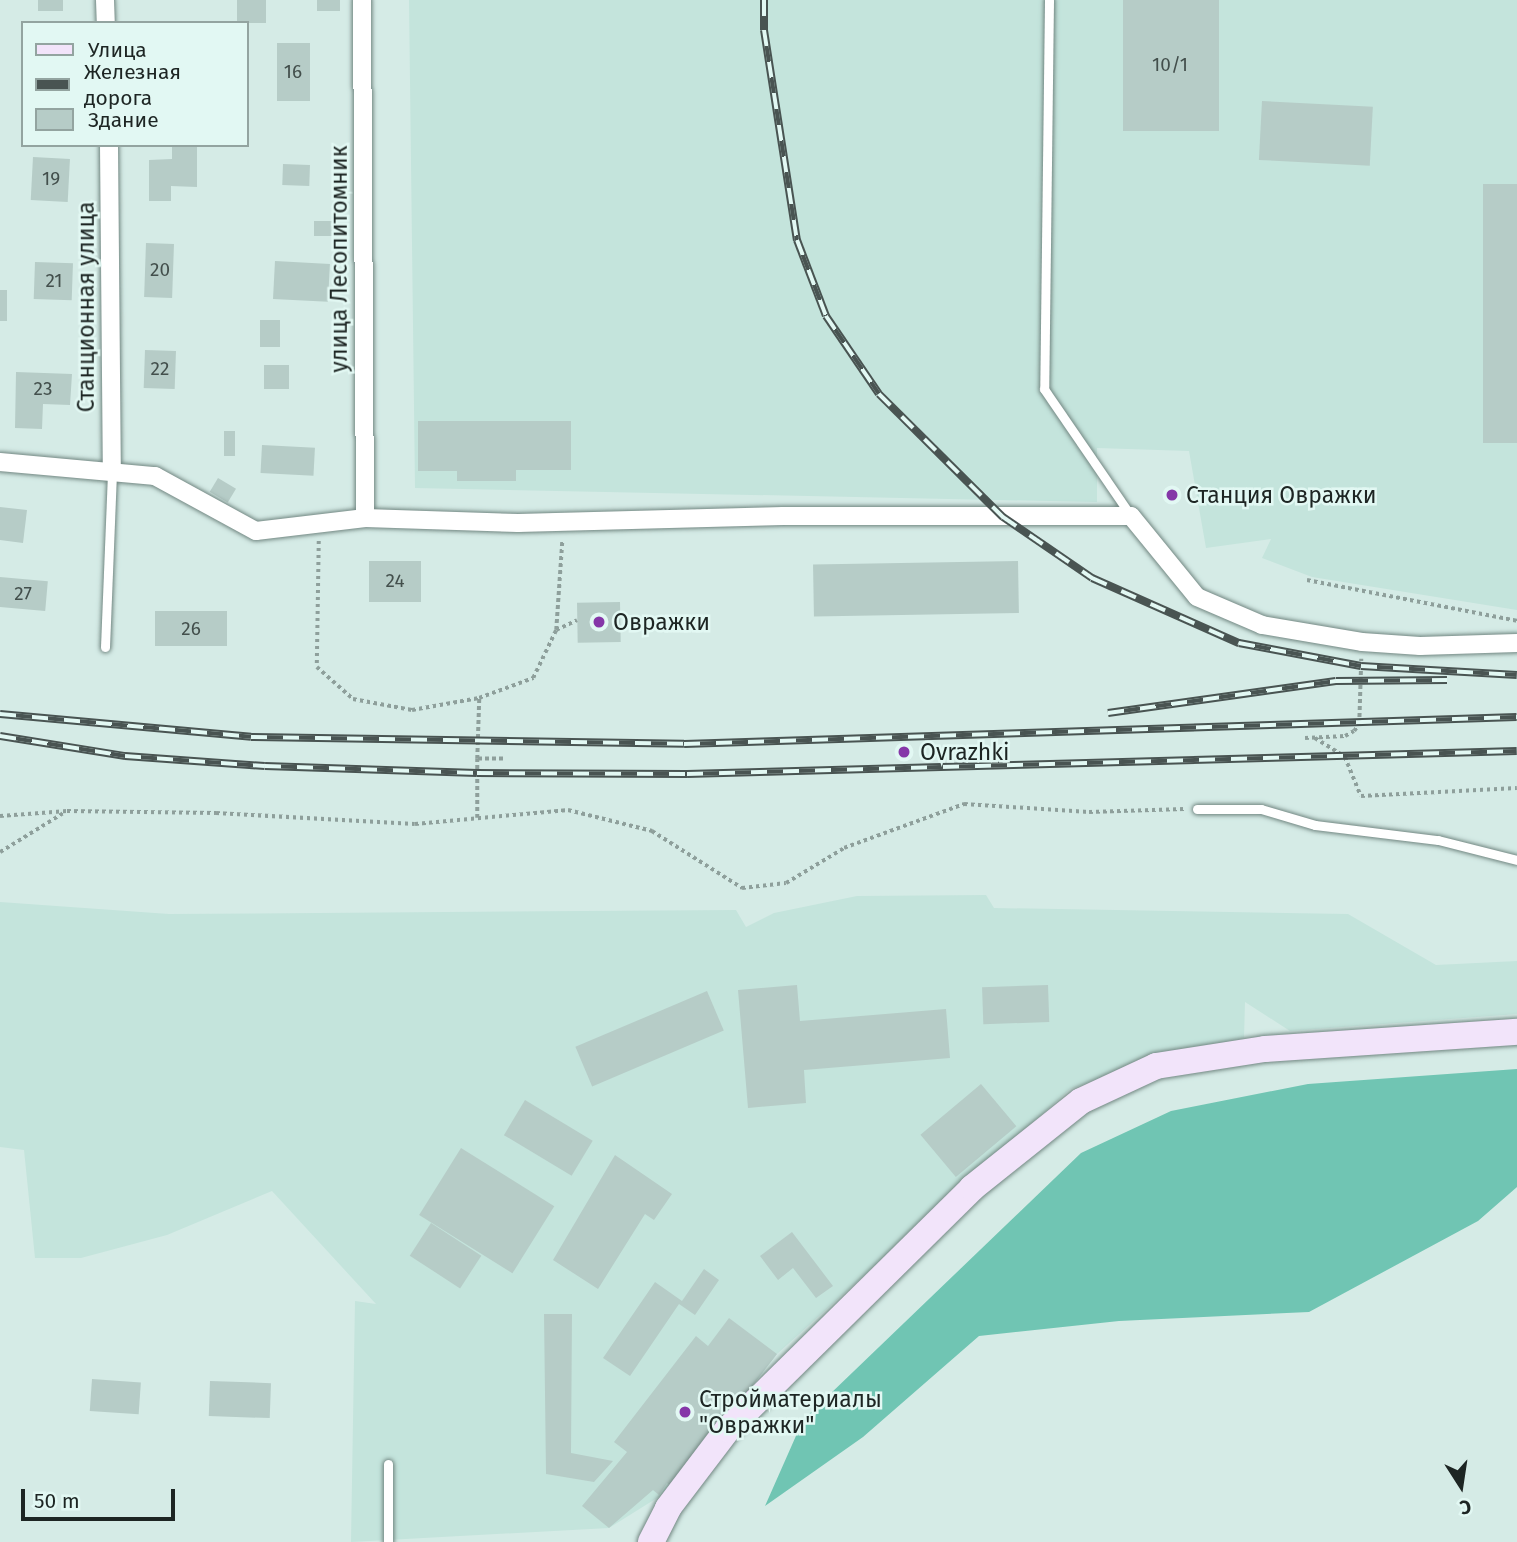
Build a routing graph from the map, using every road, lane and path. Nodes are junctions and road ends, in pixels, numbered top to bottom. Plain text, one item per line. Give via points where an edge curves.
1 (105, 0) edge
2 (362, 0) edge
3 (1049, 0) edge
4 (106, 21) edge
5 (108, 147) edge
6 (0, 462) edge
7 (112, 469) junction
8 (1131, 516) junction
9 (365, 518) junction
10 (564, 522) junction
11 (319, 524) junction
12 (1307, 580) dead end
13 (577, 620) dead end
14 (1517, 621) edge
15 (556, 630) junction
16 (1517, 643) edge
17 (105, 647) dead end
18 (1361, 658) dead end
19 (479, 698) junction
20 (1305, 738) dead end
21 (1315, 738) junction
22 (477, 759) junction
23 (503, 759) dead end
24 (1517, 788) edge
25 (1197, 808) joint
26 (67, 811) junction
27 (0, 816) edge
28 (477, 818) junction
29 (0, 852) edge
30 (1517, 860) edge
31 (1517, 1032) edge
32 (388, 1464) dead end
33 (388, 1542) edge
34 (649, 1542) edge

1 - 4 street
2 - 9 street, улица Лесопитомник
3 - 8 lane via 1044,389
5 - 7 street, Станционная улица
6 - 7 street
7 - 11 street via 155,476 256,531
7 - 17 lane
8 - 10 street via 783,516
8 - 16 street via 1197,597 1262,625 1362,642 1420,646
9 - 10 street
9 - 11 street
10 - 15 path
11 - 19 path via 317,667 353,699 412,710
12 - 14 path
13 - 15 path
15 - 19 path via 533,678
18 - 21 path via 1359,724 1345,736
19 - 22 path
20 - 21 path
21 - 24 path via 1345,757 1361,796
22 - 23 path
22 - 28 path
25 - 28 path via 1089,811 964,804 844,848 786,883 741,888 640,828 568,810
25 - 30 lane via 1261,809 1315,825 1438,839
26 - 27 path
26 - 28 path via 415,824
26 - 29 path
31 - 34 main road via 1265,1049 1156,1066 1081,1101 972,1188 728,1429 667,1508
32 - 33 lane

